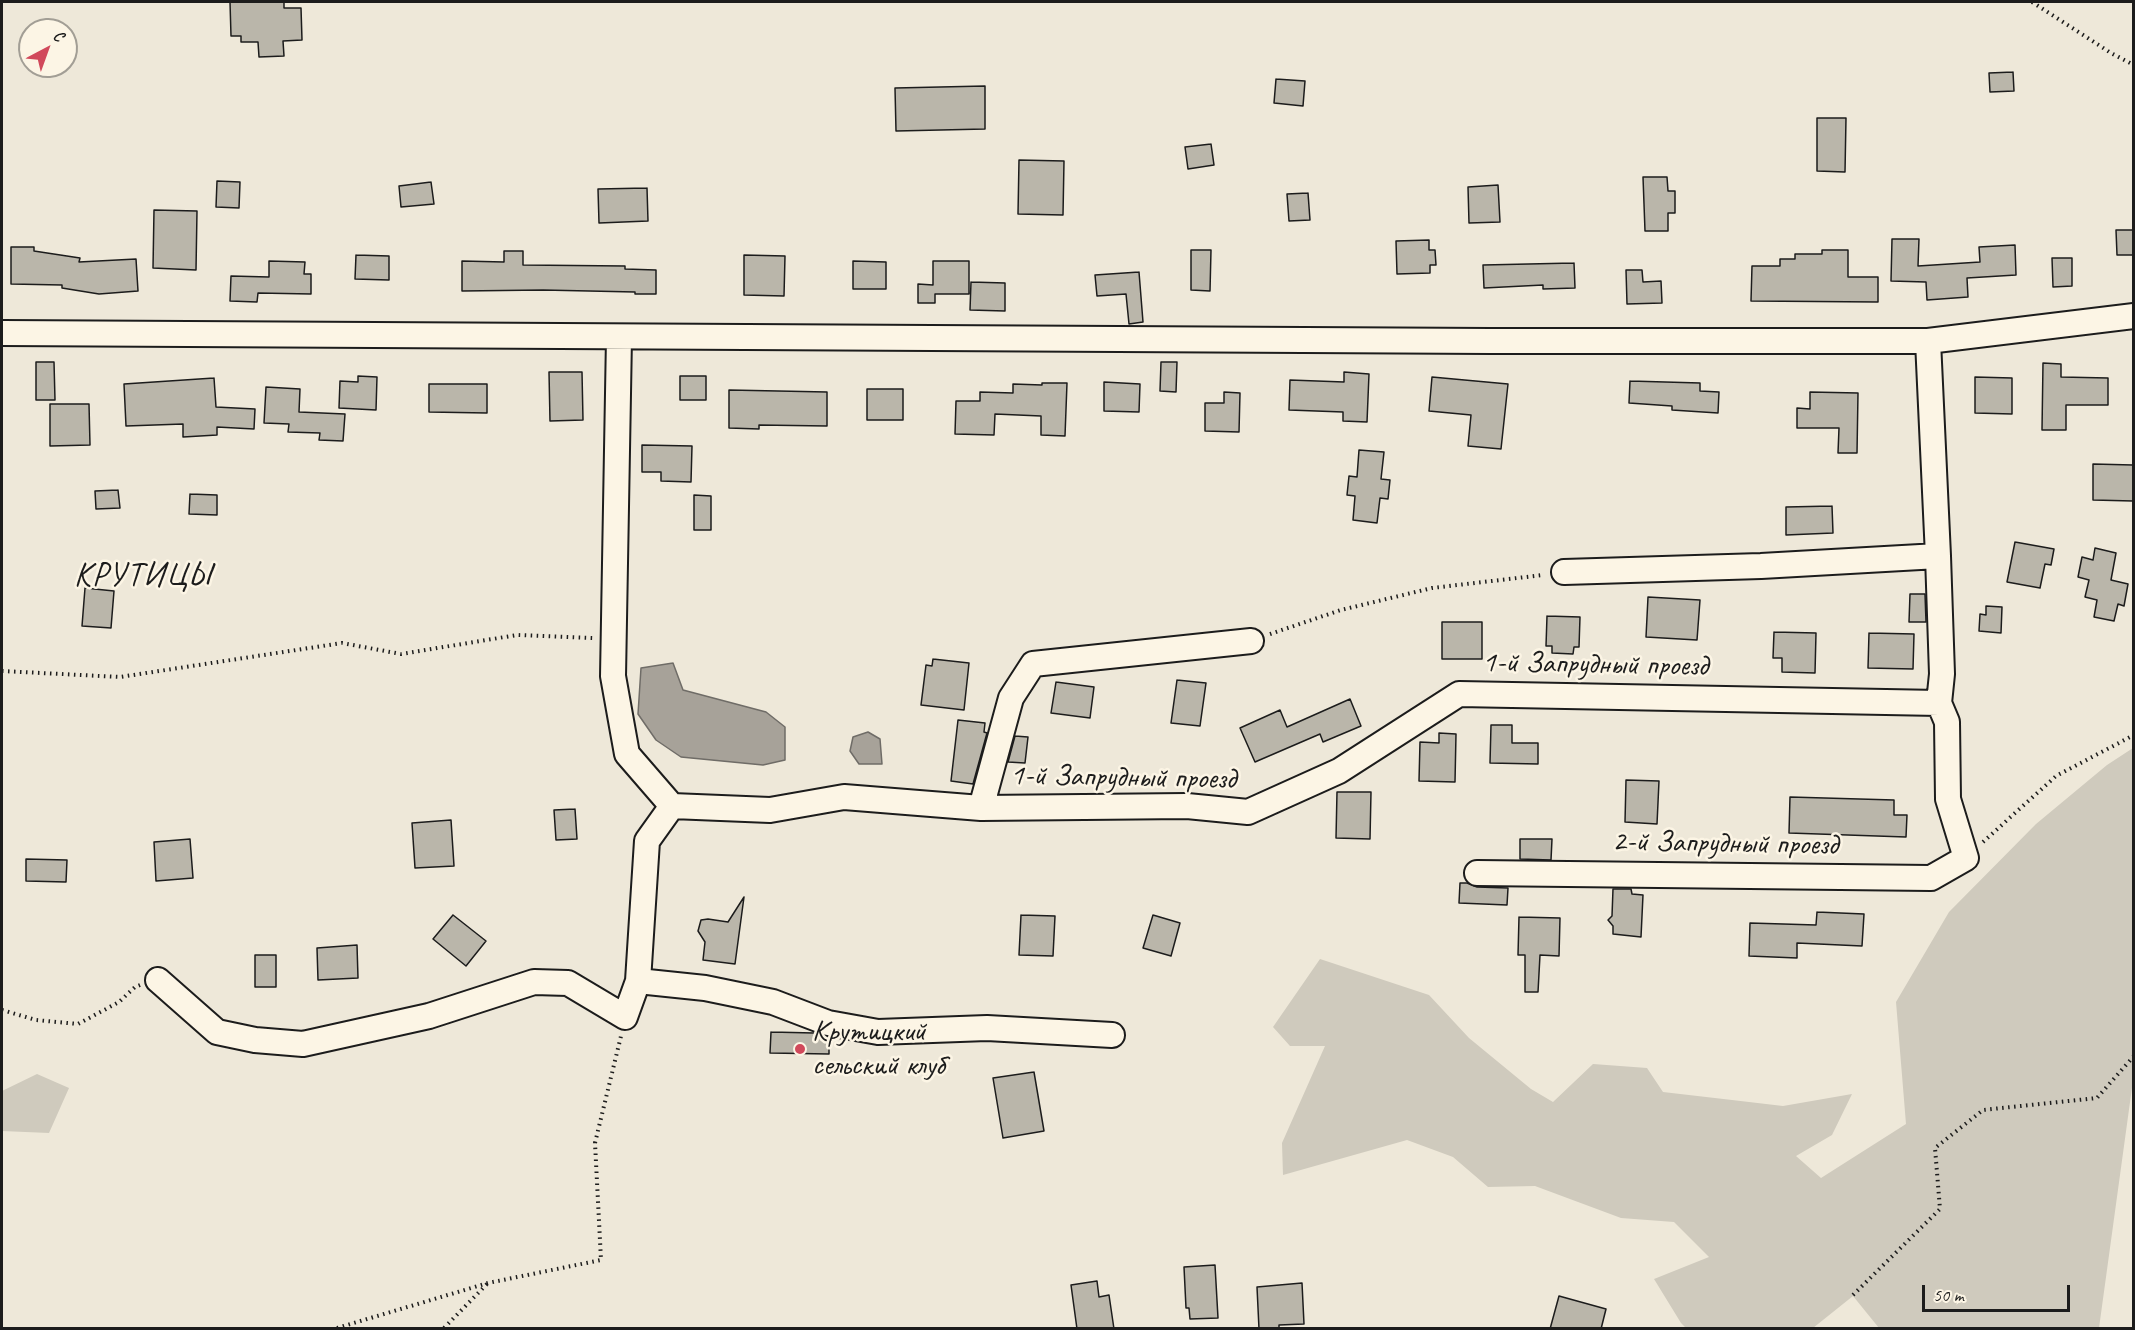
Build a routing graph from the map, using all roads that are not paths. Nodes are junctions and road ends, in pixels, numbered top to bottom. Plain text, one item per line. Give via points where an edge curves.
1 (2133, 316) edge
2 (2, 333) edge
3 (619, 337) junction
4 (1928, 340) junction
5 (1938, 556) junction
6 (1564, 572) road end
7 (1251, 641) road end
8 (1938, 703) junction
9 (672, 806) junction
10 (981, 808) junction
11 (1477, 873) dead end
12 (158, 980) road end
13 (638, 981) junction
14 (1112, 1035) dead end

1 - 4 street
2 - 3 street
3 - 4 street
3 - 9 street via 613,676 627,754
4 - 5 street
5 - 6 street
5 - 8 street via 1942,674
7 - 10 street via 1033,664 1011,698
8 - 10 street, 1-й Запрудный проезд via 1459,694 1339,771 1248,812 1187,806
8 - 11 street, 2-й Запрудный проезд via 1947,722 1948,799 1966,858 1931,878
9 - 10 street, 1-й Запрудный проезд via 770,810 844,797
9 - 13 street via 647,841
12 - 13 street via 217,1032 303,1044 429,1016 534,982 568,983 626,1017
13 - 14 street via 705,988 773,1002 828,1023 878,1032 987,1028

